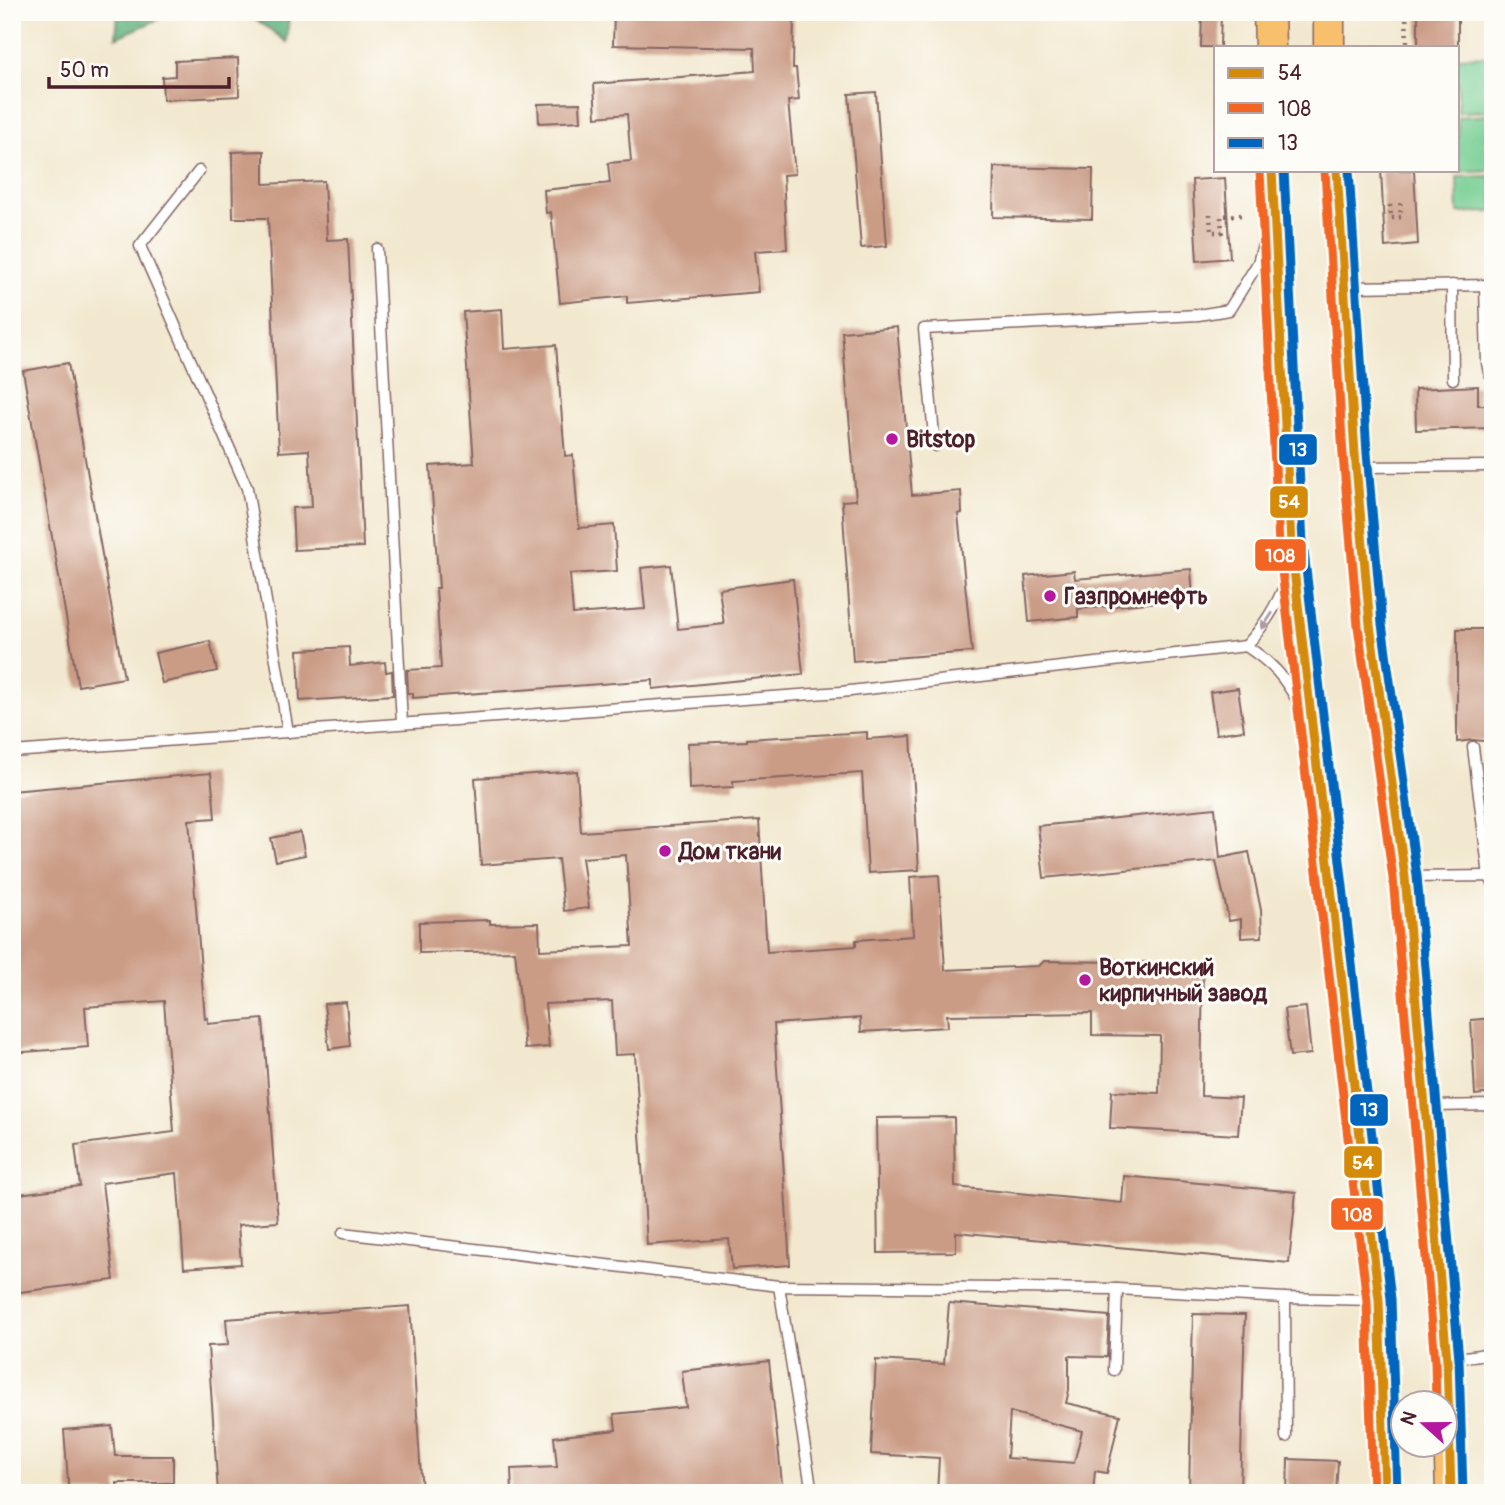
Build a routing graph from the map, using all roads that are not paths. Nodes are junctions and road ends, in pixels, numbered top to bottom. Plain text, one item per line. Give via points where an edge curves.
1 (1269, 12) edge
2 (1329, 12) edge
3 (1270, 46) edge
4 (1329, 46) edge
5 (199, 171) dead end
6 (1272, 172) edge
7 (1337, 172) edge
8 (1273, 200) junction
9 (377, 249) dead end
10 (1452, 285) junction
11 (1489, 285) edge
12 (1345, 287) junction
13 (1489, 342) edge
14 (1493, 375) edge
15 (1453, 379) dead end
16 (934, 446) dead end
17 (1493, 466) edge
18 (1356, 467) junction
19 (1292, 544) junction
20 (1246, 646) junction
21 (402, 723) junction
22 (288, 732) junction
23 (1315, 742) junction
24 (1473, 747) dead end
25 (12, 752) edge
26 (1405, 877) junction
27 (1491, 880) edge
28 (1493, 1105) edge
29 (1425, 1106) junction
30 (343, 1233) dead end
31 (779, 1286) junction
32 (1117, 1289) junction
33 (1285, 1298) junction
34 (1378, 1300) junction
35 (1493, 1353) edge
36 (1447, 1360) junction
37 (1114, 1370) dead end
38 (1286, 1437) dead end
39 (812, 1493) edge
40 (1385, 1493) edge
41 (1451, 1493) edge

1 - 3 main road
2 - 4 main road
5 - 22 lane via 140,246 247,488
6 - 8 main road
7 - 12 main road
8 - 16 lane via 1258,263 1229,310 924,328
8 - 19 main road
9 - 21 lane
10 - 11 lane
10 - 12 lane
10 - 15 lane
11 - 13 lane
12 - 18 main road
13 - 14 lane via 1487,363
17 - 18 lane
18 - 26 main road via 1370,625
19 -> 20 lane via 1280,600
19 - 23 main road
20 - 21 lane via 841,692
20 - 23 lane via 1286,679
21 - 22 lane
22 - 25 lane
23 - 34 main road
24 - 27 lane
26 - 27 lane
26 - 29 main road
28 - 29 lane
29 - 36 main road
30 - 31 lane
31 - 32 lane
31 - 39 lane
32 - 33 lane
32 - 37 lane
33 - 34 lane
33 - 38 lane
34 - 40 main road
35 - 36 lane
36 - 41 main road

